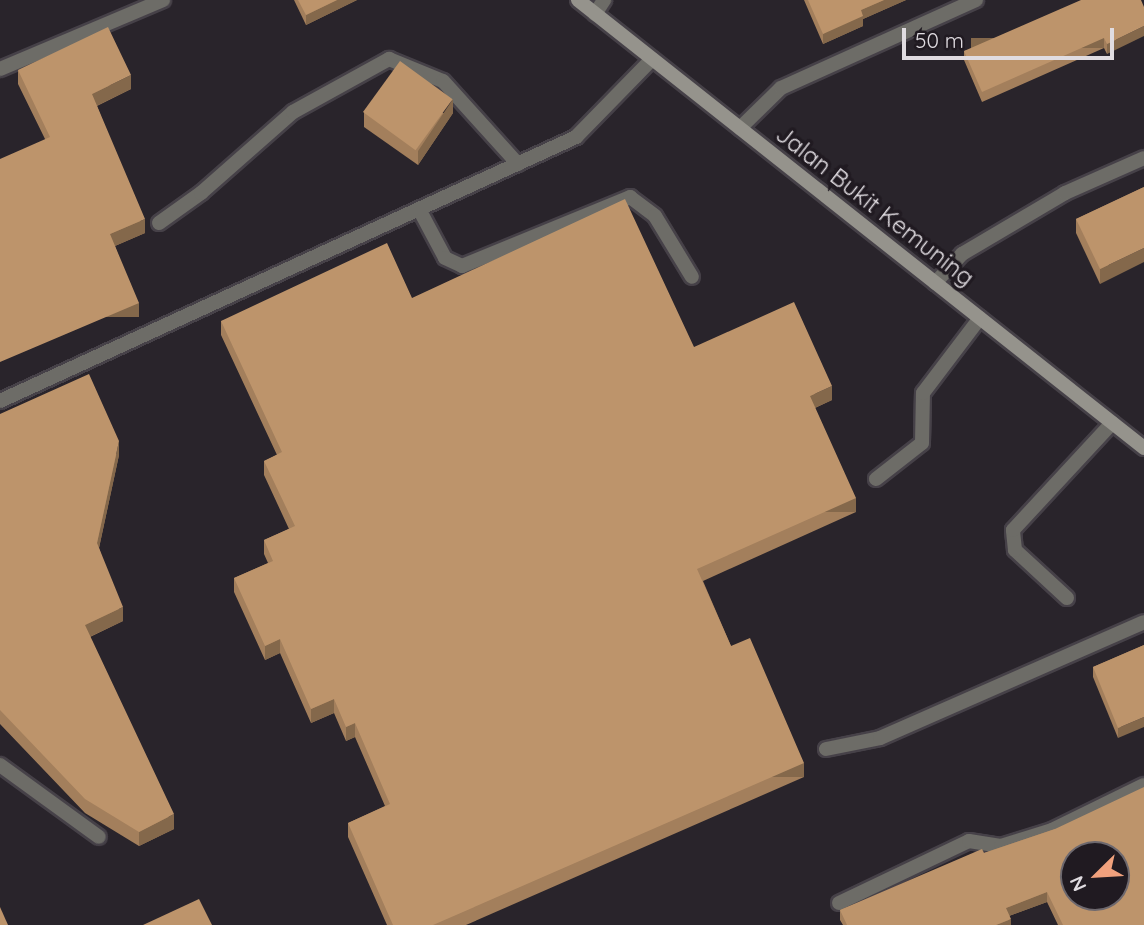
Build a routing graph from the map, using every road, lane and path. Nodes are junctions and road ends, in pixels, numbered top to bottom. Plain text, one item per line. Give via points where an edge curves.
1 (163, 0) edge
2 (578, 0) edge
3 (604, 0) edge
4 (976, 0) edge
5 (595, 13) junction
6 (652, 59) junction
7 (0, 69) edge
8 (740, 128) junction
9 (1144, 159) edge
10 (518, 164) junction
11 (419, 209) junction
12 (159, 223) dead end
13 (692, 276) dead end
14 (935, 283) junction
15 (980, 318) junction
16 (0, 401) edge
17 (1112, 423) junction
18 (1144, 448) edge
19 (876, 479) dead end
20 (1067, 598) dead end
21 (1144, 622) edge
22 (826, 750) dead end
23 (0, 765) edge
24 (1144, 785) edge
25 (99, 837) dead end
26 (839, 903) dead end

1 - 7 street
2 - 5 main road, Jalan Bukit Kemuning
3 - 5 street
4 - 8 street via 781,88
5 - 6 main road, Jalan Bukit Kemuning
6 - 8 main road, Jalan Bukit Kemuning
6 - 10 street via 576,137
8 - 14 main road, Jalan Bukit Kemuning
9 - 14 street via 1065,193 962,254
10 - 11 street
10 - 12 street via 443,81 389,59 293,112 201,193
11 - 13 street via 445,258 462,265 630,197 655,216
11 - 16 street
14 - 15 main road, Jalan Bukit Kemuning
15 - 17 main road, Jalan Bukit Kemuning
15 - 19 street via 923,393 922,443
17 - 18 main road, Jalan Bukit Kemuning
17 - 20 street via 1013,530 1016,550
21 - 22 street via 880,738
23 - 25 street
24 - 26 street via 1027,838 1001,846 969,841

